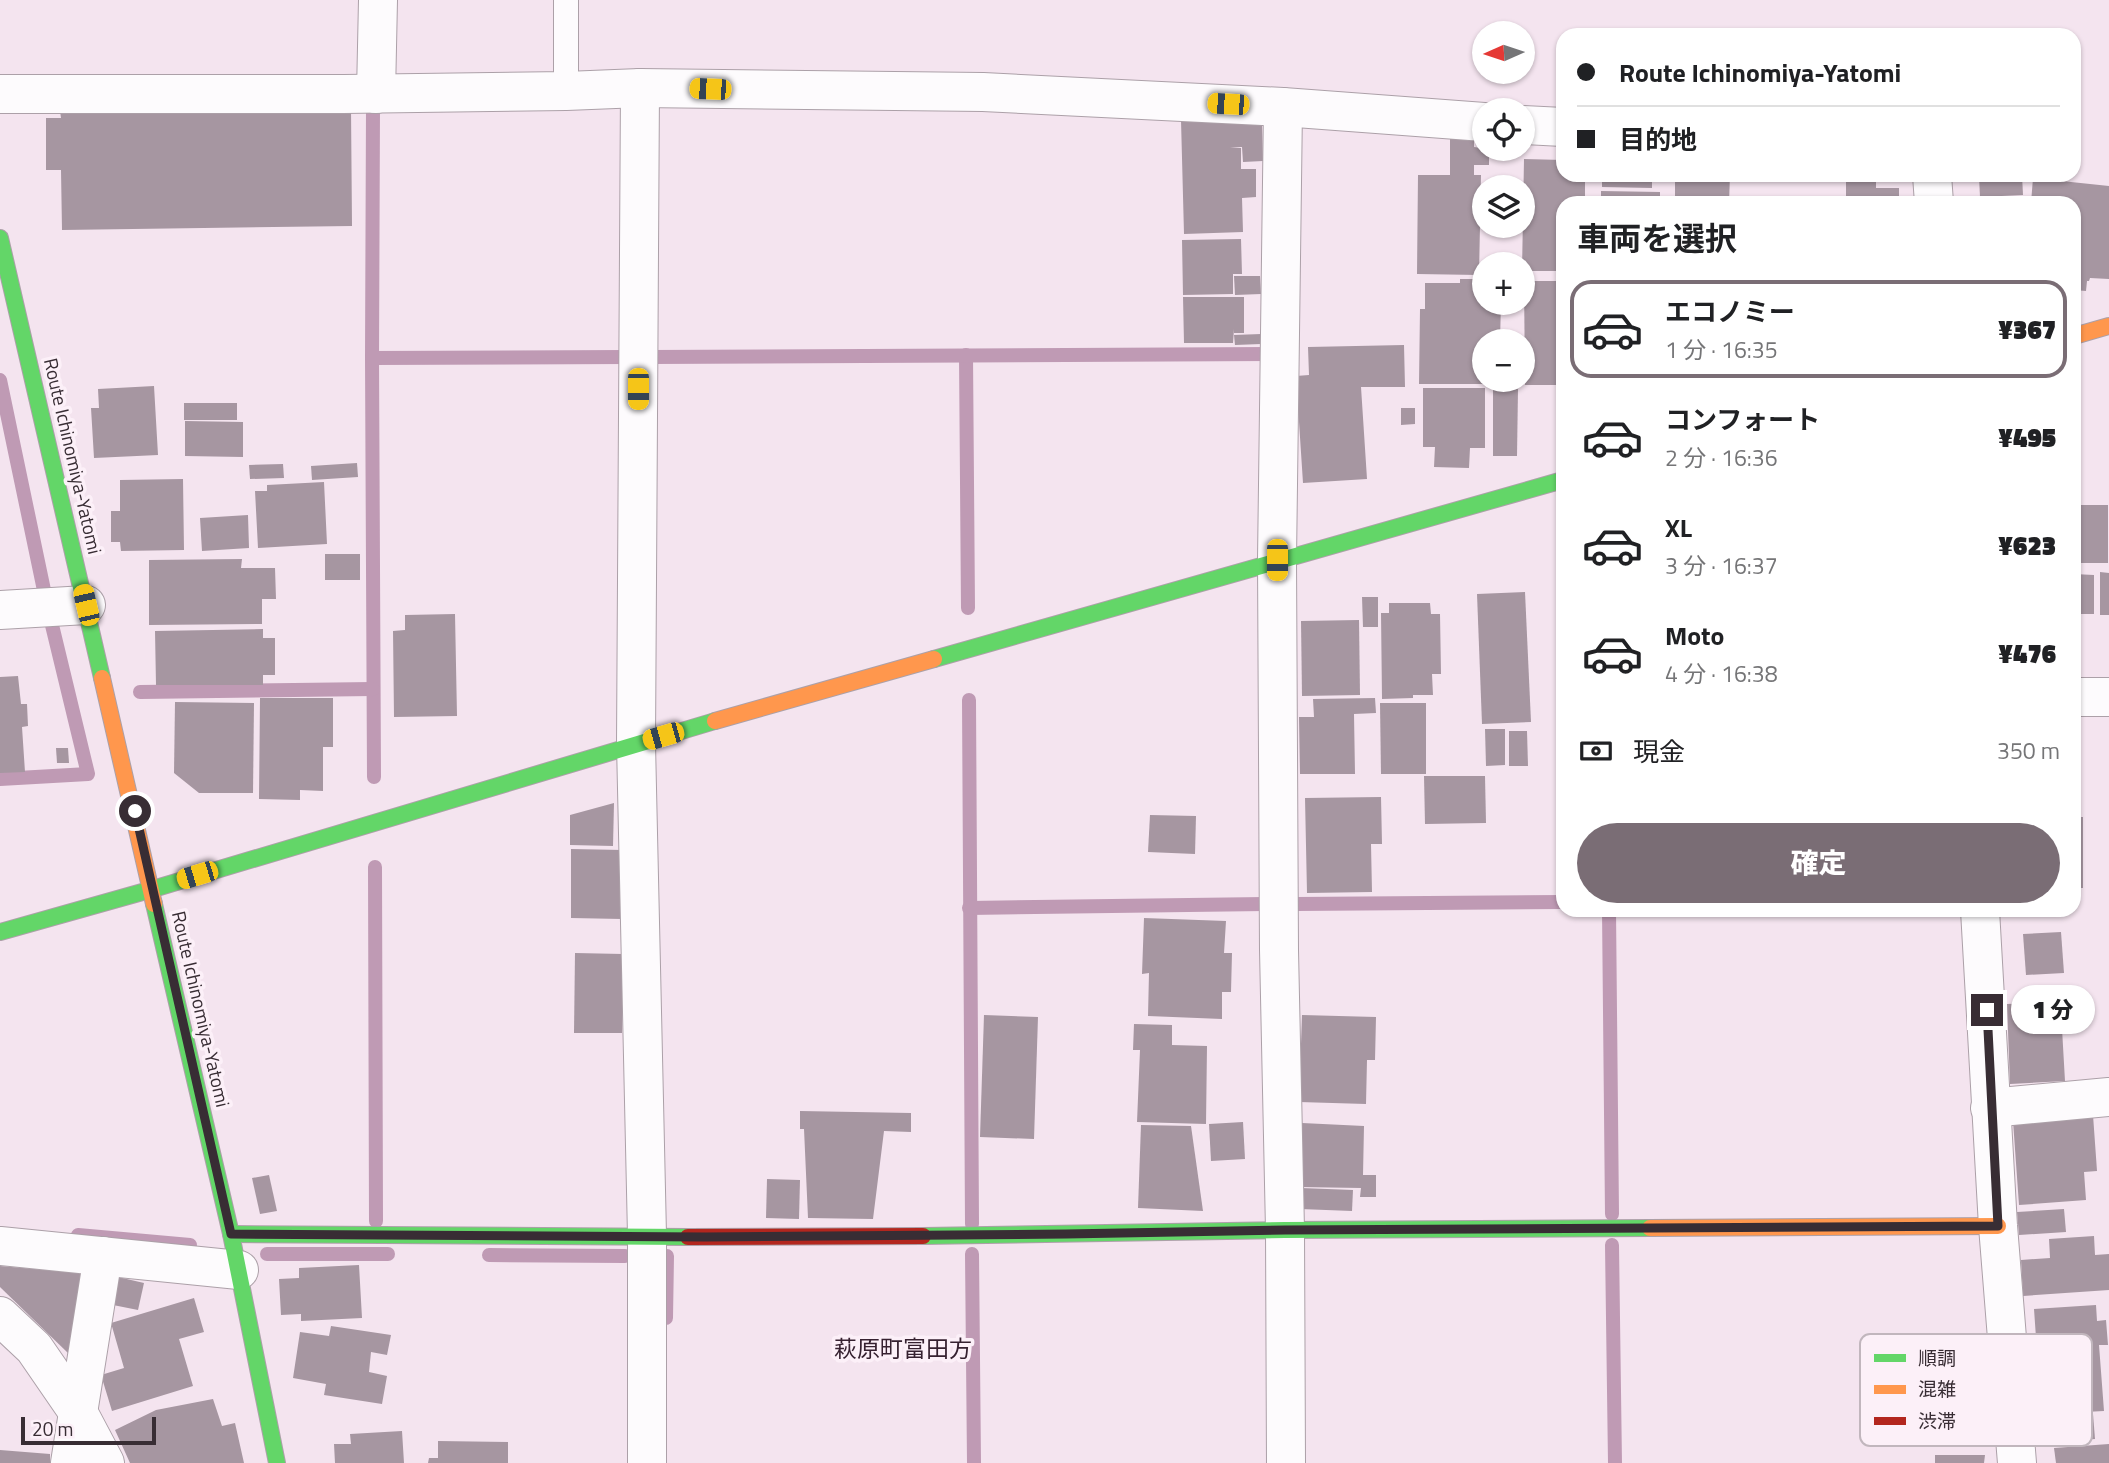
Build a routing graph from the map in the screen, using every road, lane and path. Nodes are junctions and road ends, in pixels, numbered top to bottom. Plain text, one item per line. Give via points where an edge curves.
1 (378, 0) edge
2 (566, 0) edge
3 (640, 88) junction
4 (566, 91) junction
5 (0, 94) edge
6 (376, 94) junction
7 (1283, 107) junction
8 (1472, 121) edge
9 (1535, 126) edge
10 (1556, 127) edge
11 (0, 238) edge
12 (2109, 326) edge
13 (2081, 334) edge
14 (1556, 482) edge
15 (1277, 560) junction
16 (86, 605) junction
17 (0, 610) edge
18 (2081, 697) edge
19 (2109, 697) edge
20 (636, 744) junction
21 (153, 889) junction
22 (1981, 917) edge
23 (0, 932) edge
24 (2109, 1097) edge
25 (1990, 1108) junction
26 (1998, 1226) junction
27 (1285, 1230) junction
28 (231, 1234) junction
29 (647, 1235) junction
30 (0, 1246) edge
31 (103, 1256) junction
32 (239, 1270) junction
33 (0, 1316) edge
34 (2007, 1334) edge
35 (78, 1412) junction
36 (70, 1463) edge
37 (106, 1463) edge
38 (277, 1463) edge
39 (647, 1463) edge
40 (1286, 1463) edge

1 - 6 street
2 - 4 lane
3 - 4 street
3 - 7 street via 983,92
3 - 20 street
4 - 6 street
5 - 6 street
7 - 8 street
7 - 15 street
9 - 10 street
11 - 16 street, Route Ichinomiya-Yatomi
12 - 13 street
14 - 15 street
15 - 20 street
15 - 27 street
16 - 17 street
16 - 21 street, Route Ichinomiya-Yatomi
18 - 19 street
20 - 21 street
20 - 29 street
21 - 23 street
21 - 28 street, Route Ichinomiya-Yatomi
22 - 25 street
24 - 25 street
25 - 26 street
26 - 27 street
26 - 34 street
27 - 29 street
27 - 40 street
28 - 29 street
28 - 32 street, Route Ichinomiya-Yatomi
29 - 39 street
30 - 31 street
31 - 32 street
31 - 35 street
32 - 38 street, Route Ichinomiya-Yatomi
33 - 35 street via 34,1348
35 - 36 street
35 - 37 street

